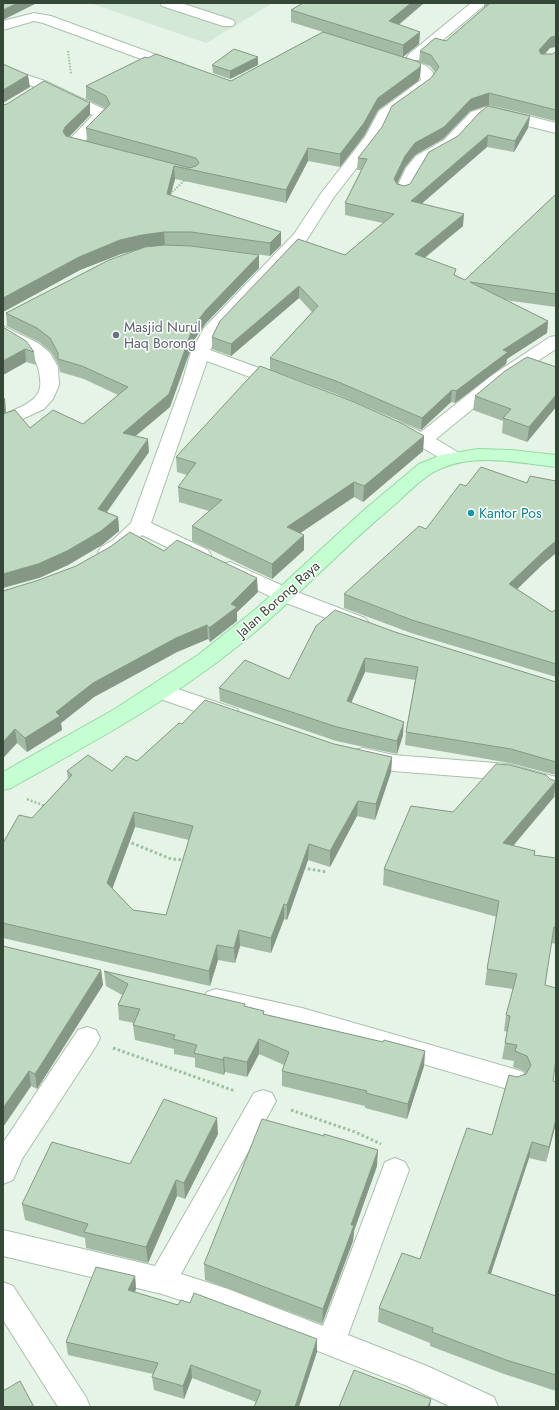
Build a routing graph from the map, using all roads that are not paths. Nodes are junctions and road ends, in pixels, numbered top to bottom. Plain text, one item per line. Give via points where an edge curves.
1 (167, 3) edge
2 (212, 3) edge
3 (480, 3) edge
4 (196, 13) junction
5 (228, 23) dead end
6 (3, 26) edge
7 (376, 54) edge
8 (406, 64) junction
9 (3, 71) edge
10 (195, 74) edge
11 (44, 86) junction
12 (28, 97) edge
13 (556, 128) edge
14 (113, 155) edge
15 (403, 191) edge
16 (5, 323) edge
17 (556, 341) edge
18 (200, 352) junction
19 (297, 388) edge
20 (3, 422) edge
21 (382, 422) edge
22 (423, 440) junction
23 (452, 458) junction
24 (556, 462) edge
25 (140, 526) junction
26 (95, 560) edge
27 (285, 595) junction
28 (373, 628) edge
29 (160, 691) junction
30 (246, 721) edge
31 (342, 751) edge
32 (3, 782) edge
33 (556, 788) edge
34 (194, 994) edge
35 (87, 1038) dead end
36 (514, 1080) edge
37 (263, 1101) dead end
38 (395, 1170) dead end
39 (3, 1172) edge
40 (3, 1243) edge
41 (162, 1281) junction
42 (3, 1294) edge
43 (331, 1343) junction
44 (75, 1407) edge
45 (483, 1407) edge

1 - 4 street
2 - 4 street
3 - 8 street
4 - 5 street
6 - 10 street via 34,17 46,19
7 - 8 street
8 - 18 street via 424,70 430,80 384,114 372,138 328,195 304,232 266,262 213,328
9 - 11 street
11 - 12 street
11 - 14 street via 101,113 101,116 73,144
13 - 15 street via 489,111 480,114 466,124 452,142 421,159
16 - 20 street via 44,357 49,367 50,385 44,398 37,405
17 - 22 street via 497,380
18 - 19 street
18 - 25 street
21 - 22 street
22 - 23 street
23 - 24 main road, Jalan Borong Raya via 505,456
23 - 27 main road, Jalan Borong Raya via 425,469 373,512
25 - 26 street via 120,545
25 - 27 street
27 - 28 street
27 - 29 main road, Jalan Borong Raya via 232,641
29 - 30 street
29 - 32 main road, Jalan Borong Raya
31 - 33 street via 393,764 508,772 552,784
34 - 36 street via 302,1018
35 - 39 street via 12,1152
37 - 41 street
38 - 43 street
40 - 41 street
41 - 43 street via 228,1302
42 - 44 street
43 - 45 street via 417,1376

